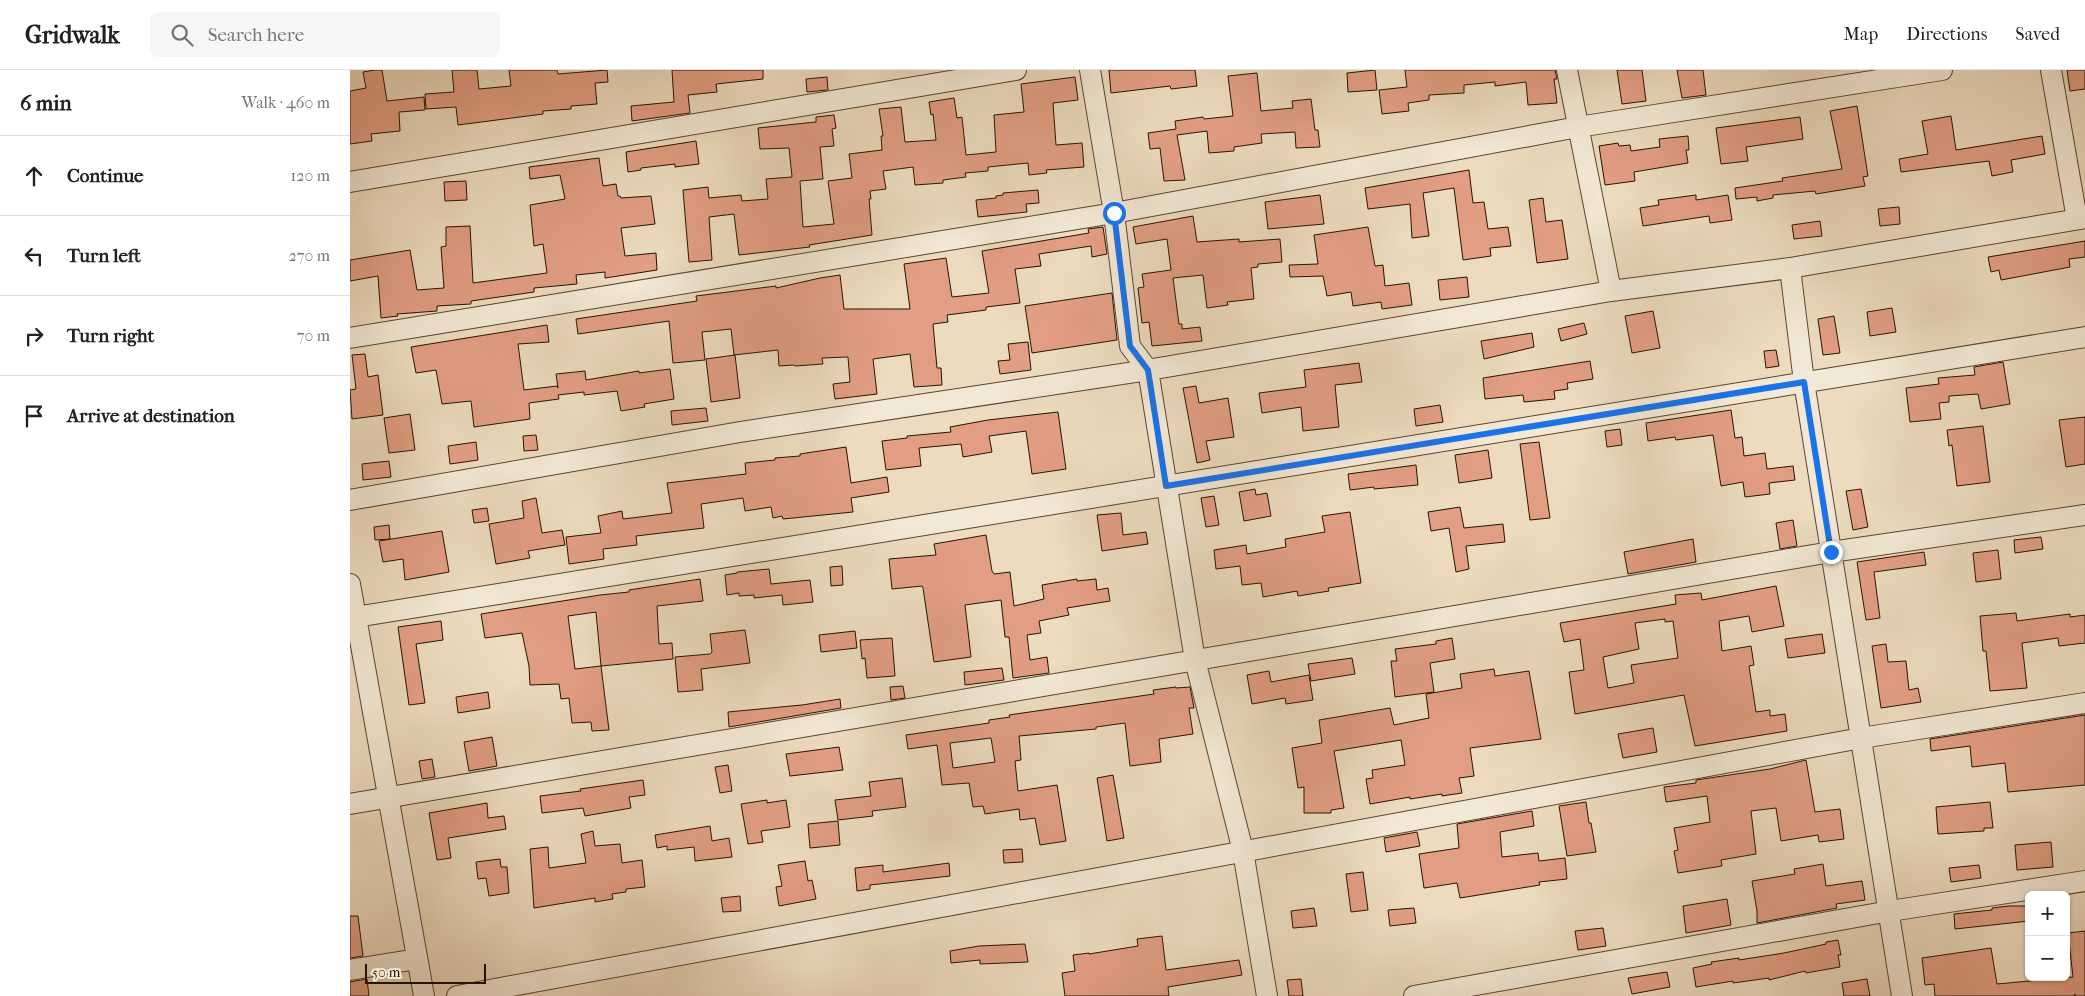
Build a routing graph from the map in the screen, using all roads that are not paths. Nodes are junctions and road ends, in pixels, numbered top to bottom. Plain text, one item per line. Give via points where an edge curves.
1 (1016, 70) edge
2 (1090, 70) edge
3 (1567, 70) edge
4 (1942, 70) edge
5 (2051, 70) edge
6 (1578, 127) junction
7 (350, 182) edge
8 (1114, 213) junction
9 (2081, 219) edge
10 (1790, 268) junction
11 (1611, 291) junction
12 (2085, 337) edge
13 (350, 338) edge
14 (1148, 370) junction
15 (1804, 382) junction
16 (1166, 486) junction
17 (350, 500) edge
18 (2085, 515) edge
19 (1831, 552) junction
20 (350, 584) edge
21 (353, 618) edge
22 (1195, 660) junction
23 (2085, 703) edge
24 (1861, 738) junction
25 (388, 797) junction
26 (350, 804) edge
27 (1242, 851) junction
28 (2085, 881) edge
29 (1890, 911) junction
30 (417, 959) junction
31 (350, 970) edge
32 (424, 996) edge
33 (457, 996) edge
34 (1267, 996) edge
35 (1414, 996) edge
36 (1902, 996) edge

1 - 7 street
2 - 8 street
3 - 6 street
4 - 6 street
5 - 9 street
6 - 8 street
6 - 11 street
8 - 13 street
8 - 14 street via 1130,346
9 - 10 street
10 - 11 street
10 - 15 street
11 - 14 street
12 - 15 street
14 - 16 street
14 - 17 street via 740,432
15 - 16 street
15 - 19 street
16 - 21 street
16 - 22 street
18 - 19 street
19 - 22 street
19 - 24 street
20 - 21 street
21 - 25 street
22 - 25 street
22 - 27 street
23 - 24 street
24 - 27 street
24 - 29 street
25 - 26 street
25 - 30 street
27 - 33 street
27 - 34 street
28 - 29 street
29 - 35 street
29 - 36 street
30 - 31 street
30 - 32 street

